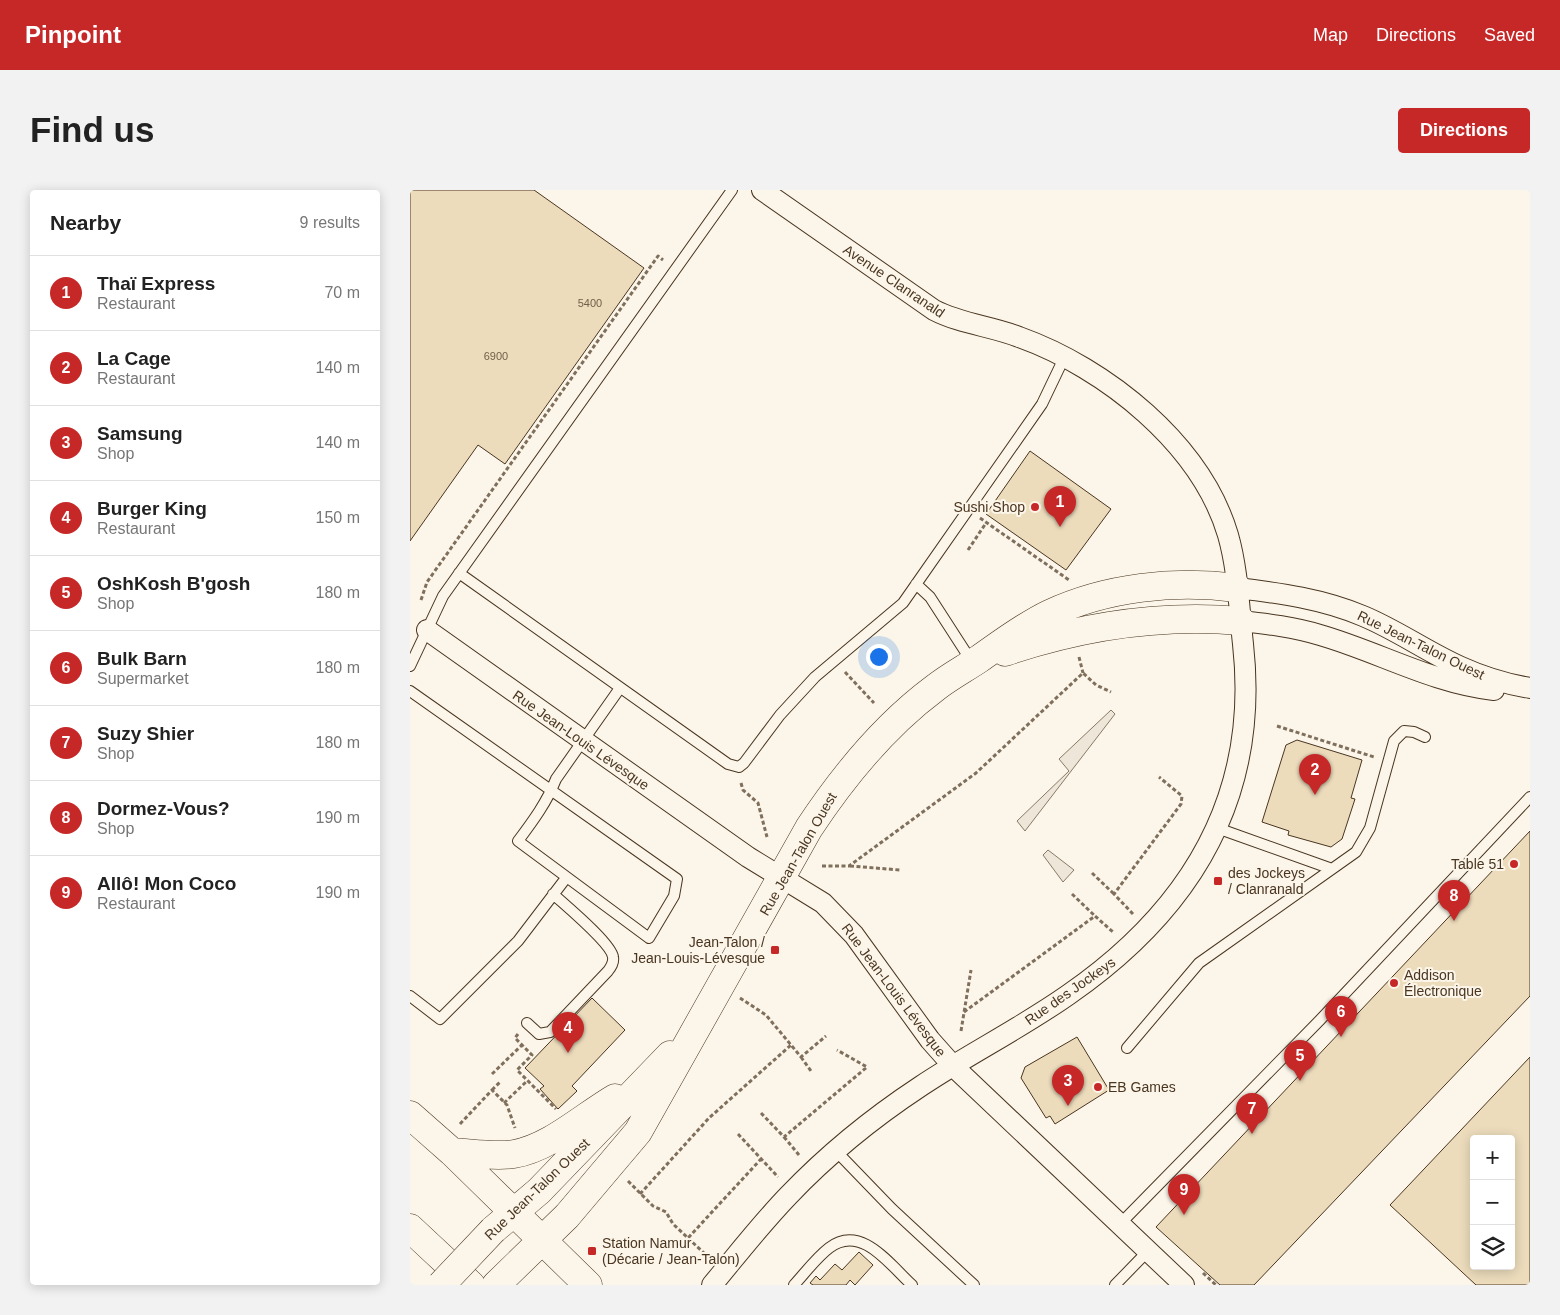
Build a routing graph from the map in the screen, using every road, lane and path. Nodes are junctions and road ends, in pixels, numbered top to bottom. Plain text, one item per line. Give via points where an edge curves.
1 (732, 190) edge
2 (762, 190) edge
3 (658, 256) dead end
4 (1064, 358) junction
5 (985, 511) dead end
6 (986, 523) junction
7 (968, 550) dead end
8 (459, 572) junction
9 (1070, 581) dead end
10 (916, 584) junction
11 (1237, 588) junction
12 (418, 607) dead end
13 (1241, 621) junction
14 (426, 630) junction
15 (1077, 649) dead end
16 (972, 663) junction
17 (410, 666) edge
18 (843, 669) dead end
19 (1083, 673) junction
20 (620, 688) junction
21 (1530, 688) edge
22 (410, 691) edge
23 (1111, 692) dead end
24 (1530, 693) edge
25 (874, 702) dead end
26 (1277, 726) dead end
27 (1425, 737) dead end
28 (582, 741) junction
29 (1389, 761) junction
30 (1159, 777) dead end
31 (552, 789) junction
32 (744, 790) dead end
33 (1530, 797) edge
34 (1217, 828) junction
35 (767, 836) dead end
36 (822, 866) dead end
37 (849, 866) junction
38 (1332, 869) junction
39 (900, 870) dead end
40 (1092, 873) dead end
41 (566, 878) junction
42 (782, 878) junction
43 (553, 894) junction
44 (1072, 894) dead end
45 (1114, 894) junction
46 (1133, 914) dead end
47 (1094, 916) junction
48 (1113, 932) dead end
49 (970, 970) dead end
50 (410, 996) edge
51 (746, 1002) dead end
52 (964, 1012) junction
53 (524, 1027) joint
54 (696, 1029) junction
55 (961, 1030) dead end
56 (826, 1036) dead end
57 (522, 1045) junction
58 (791, 1045) junction
59 (1127, 1048) dead end
60 (837, 1050) dead end
61 (801, 1057) junction
62 (954, 1067) junction
63 (811, 1071) dead end
64 (492, 1074) dead end
65 (648, 1078) junction
66 (527, 1081) junction
67 (500, 1082) dead end
68 (492, 1090) junction
69 (504, 1102) junction
70 (558, 1110) dead end
71 (761, 1113) dead end
72 (410, 1115) edge
73 (460, 1124) dead end
74 (516, 1131) dead end
75 (738, 1134) dead end
76 (784, 1137) junction
77 (452, 1152) junction
78 (836, 1152) junction
79 (800, 1157) dead end
80 (761, 1159) junction
81 (622, 1175) dead end
82 (778, 1177) dead end
83 (640, 1194) junction
84 (514, 1213) junction
85 (1120, 1224) junction
86 (410, 1228) edge
87 (688, 1238) junction
88 (532, 1249) junction
89 (1148, 1251) junction
90 (706, 1256) dead end
91 (441, 1285) edge
92 (471, 1285) edge
93 (496, 1285) edge
94 (588, 1285) edge
95 (712, 1285) edge
96 (794, 1285) edge
97 (912, 1285) edge
98 (974, 1285) edge
99 (1115, 1285) edge
100 (1184, 1285) edge

1 - 8 lane
2 - 4 street, Avenue Clanranald via 934,310 952,319 1019,337
3 - 12 path via 427,582
4 - 10 lane via 1042,404
4 - 11 street, Avenue Clanranald via 1107,382 1137,406 1200,475 1223,520 1232,551
5 - 6 path via 980,519
6 - 7 path
6 - 9 path
8 - 14 lane
8 - 20 lane
10 - 16 lane via 930,597
10 - 20 lane via 903,603 815,677 739,766 728,764
11 - 13 street, Rue des Jockeys
11 - 16 main road, Rue Jean-Talon Ouest via 1208,584 1110,593 1040,619
11 - 21 street, Rue Jean-Talon Ouest via 1302,597 1339,607 1398,632 1460,667
13 - 16 main road, Rue Jean-Talon Ouest via 1175,618 1118,624 1065,634
13 - 24 street, Rue Jean-Talon Ouest via 1319,634 1411,670 1454,682
13 - 34 street, Rue des Jockeys via 1247,692 1244,740
14 - 17 lane
14 - 28 street, Rue Jean-Louis Lévesque
15 - 19 path
16 - 42 main road, Rue Jean-Talon Ouest via 905,713 860,758 820,812
18 - 25 path
19 - 23 path via 1096,685
19 - 37 path via 976,773
20 - 28 lane
22 - 31 lane
26 - 29 path
27 - 29 lane via 1404,731 1394,741
28 - 31 lane
28 - 42 street, Rue Jean-Louis Lévesque
29 - 38 lane via 1370,828 1356,852
30 - 45 path via 1182,796 1181,804
31 - 41 lane via 548,801 518,842
31 - 41 lane via 677,879 674,896 649,938
32 - 35 path via 758,803
33 - 85 lane via 1320,1020
34 - 38 lane
34 - 62 street, Rue des Jockeys via 1176,895 1116,959 1057,1003
36 - 37 path
37 - 39 path
38 - 59 lane via 1199,963
40 - 45 path
41 - 43 lane
42 - 54 main road, Rue Jean-Talon Ouest
42 - 62 street, Rue Jean-Louis Lévesque via 823,903 843,922 930,1040
43 - 50 lane via 518,942 440,1019
43 - 53 lane via 609,948 613,964 548,1033 539,1034
44 - 47 path
45 - 46 path
47 - 48 path
47 - 52 path
49 - 52 path
51 - 58 path via 766,1015
52 - 55 path
53 - 57 path via 515,1038
54 - 65 main road, Rue Jean-Talon Ouest
54 - 88 main road, Rue Jean-Talon Ouest via 638,1132 568,1216
56 - 61 path
57 - 64 path
57 - 66 path via 532,1055 516,1070
58 - 61 path
58 - 83 path via 709,1118
60 - 76 path via 867,1067
61 - 63 path
62 - 78 street, Rue des Jockeys via 920,1086
62 - 85 street, Rue Jean-Louis Lévesque
65 - 77 main road via 554,1137 528,1149 506,1154
65 - 84 main road, Rue Jean-Talon Ouest
66 - 69 path
66 - 70 path
67 - 68 path
68 - 69 path
68 - 73 path
69 - 74 path
71 - 76 path
72 - 77 main road
75 - 80 path
76 - 79 path
77 - 84 main road
78 - 95 street, Rue des Jockeys via 788,1196
78 - 98 lane
80 - 82 path
80 - 87 path
81 - 83 path
83 - 87 path via 666,1212
84 - 88 main road
84 - 91 main road, Rue Jean-Talon Ouest, bridge via 493,1230
85 - 89 street, Rue Jean-Louis Lévesque
86 - 92 main road
87 - 90 path
88 - 93 main road, Rue Jean-Talon Ouest
88 - 94 main road
89 - 99 lane
89 - 100 street, Rue Jean-Louis Lévesque
96 - 97 lane via 829,1248 854,1239 866,1243

